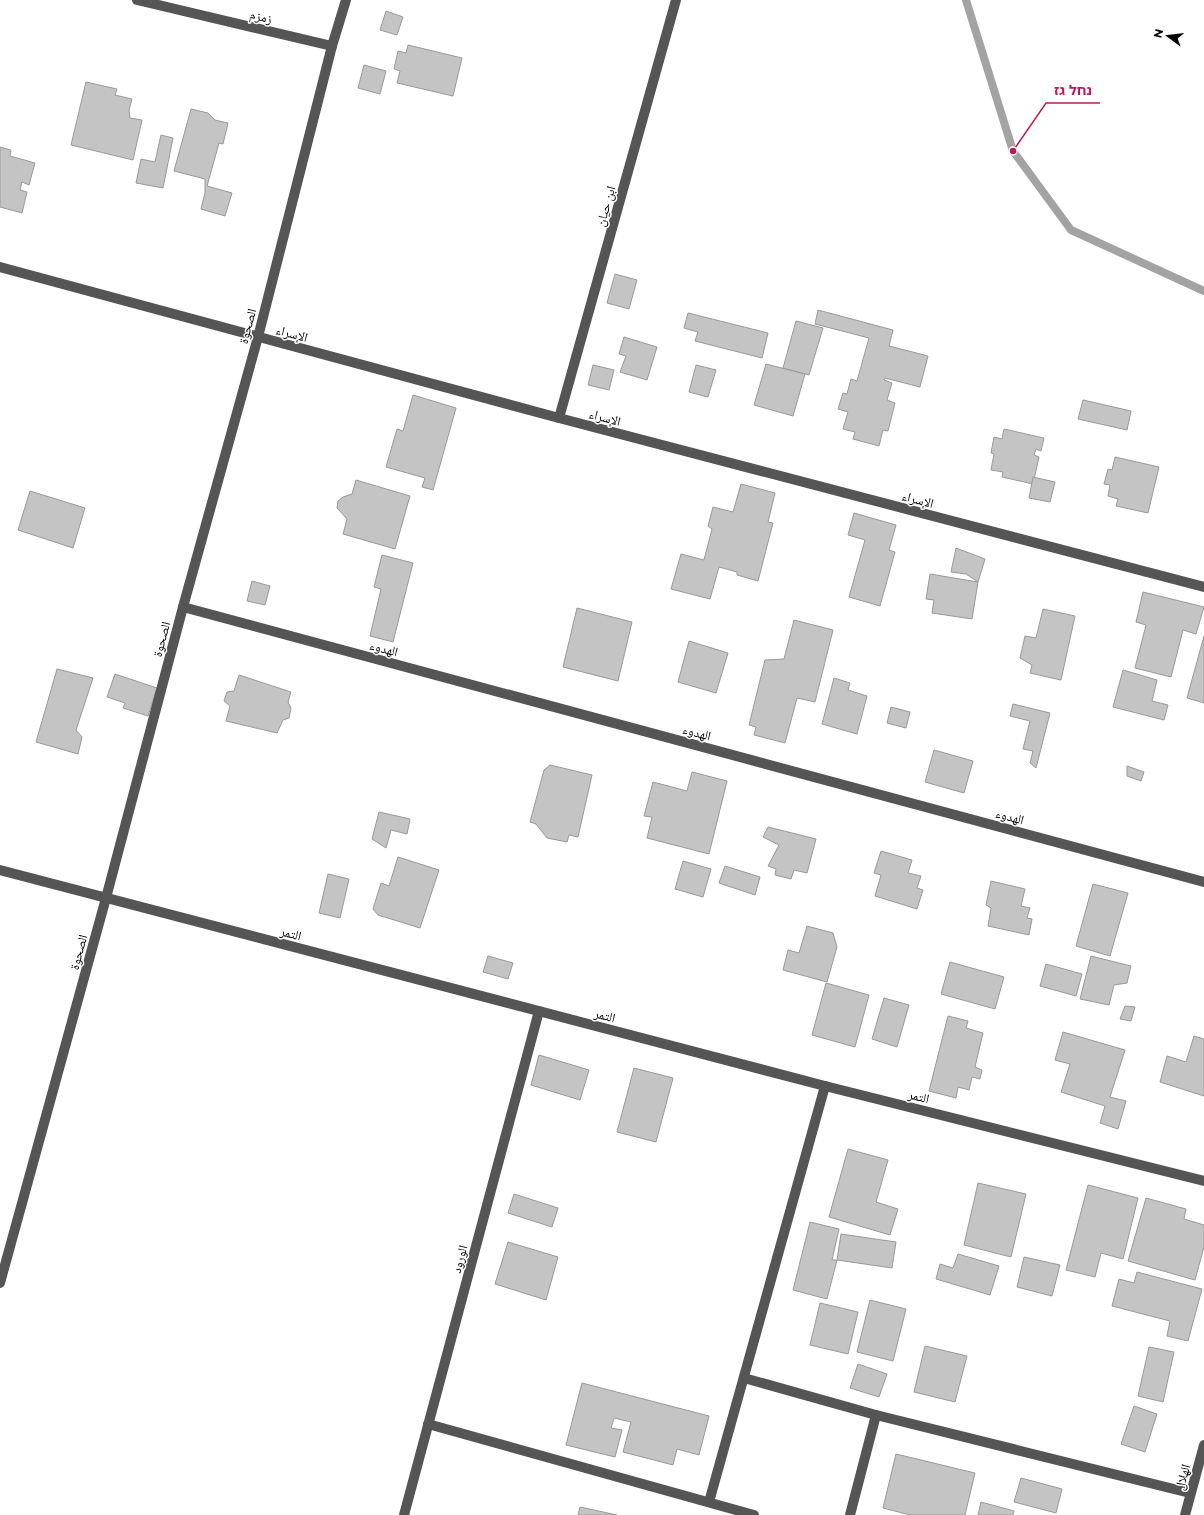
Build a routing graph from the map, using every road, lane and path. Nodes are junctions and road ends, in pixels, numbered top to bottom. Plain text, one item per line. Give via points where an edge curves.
1 (137, 0) edge
2 (346, 0) edge
3 (676, 0) edge
4 (332, 46) junction
5 (0, 267) edge
6 (258, 337) junction
7 (559, 418) junction
8 (1204, 586) edge
9 (183, 607) junction
10 (0, 870) edge
11 (1204, 882) edge
12 (106, 898) junction
13 (539, 1011) junction
14 (825, 1086) junction
15 (1204, 1181) edge
16 (0, 1283) edge
17 (744, 1378) junction
18 (876, 1415) junction
19 (428, 1424) junction
20 (1204, 1445) edge
21 (1190, 1493) junction
22 (709, 1502) junction
23 (404, 1515) edge
24 (754, 1515) edge
25 (850, 1515) edge
26 (1185, 1515) edge

1 - 4 street, زمزم
2 - 4 street, الصحوة
3 - 7 street, ابن حيان
4 - 6 street, الصحوة
5 - 6 street, الإسراء
6 - 7 street, الإسراء
6 - 9 street, الصحوة
7 - 8 street, الإسراء
9 - 11 street, الهدوء
9 - 12 street, الصحوة
10 - 12 street, التمر
12 - 13 street, التمر
12 - 16 street, الصحوة
13 - 14 street, التمر
13 - 19 street, الورود
14 - 15 street, التمر
14 - 17 street
17 - 18 street
17 - 22 street
18 - 21 street
18 - 25 street
19 - 22 street
19 - 23 street, الورود
20 - 21 street, الهلال
21 - 26 street, الهلال
22 - 24 street

